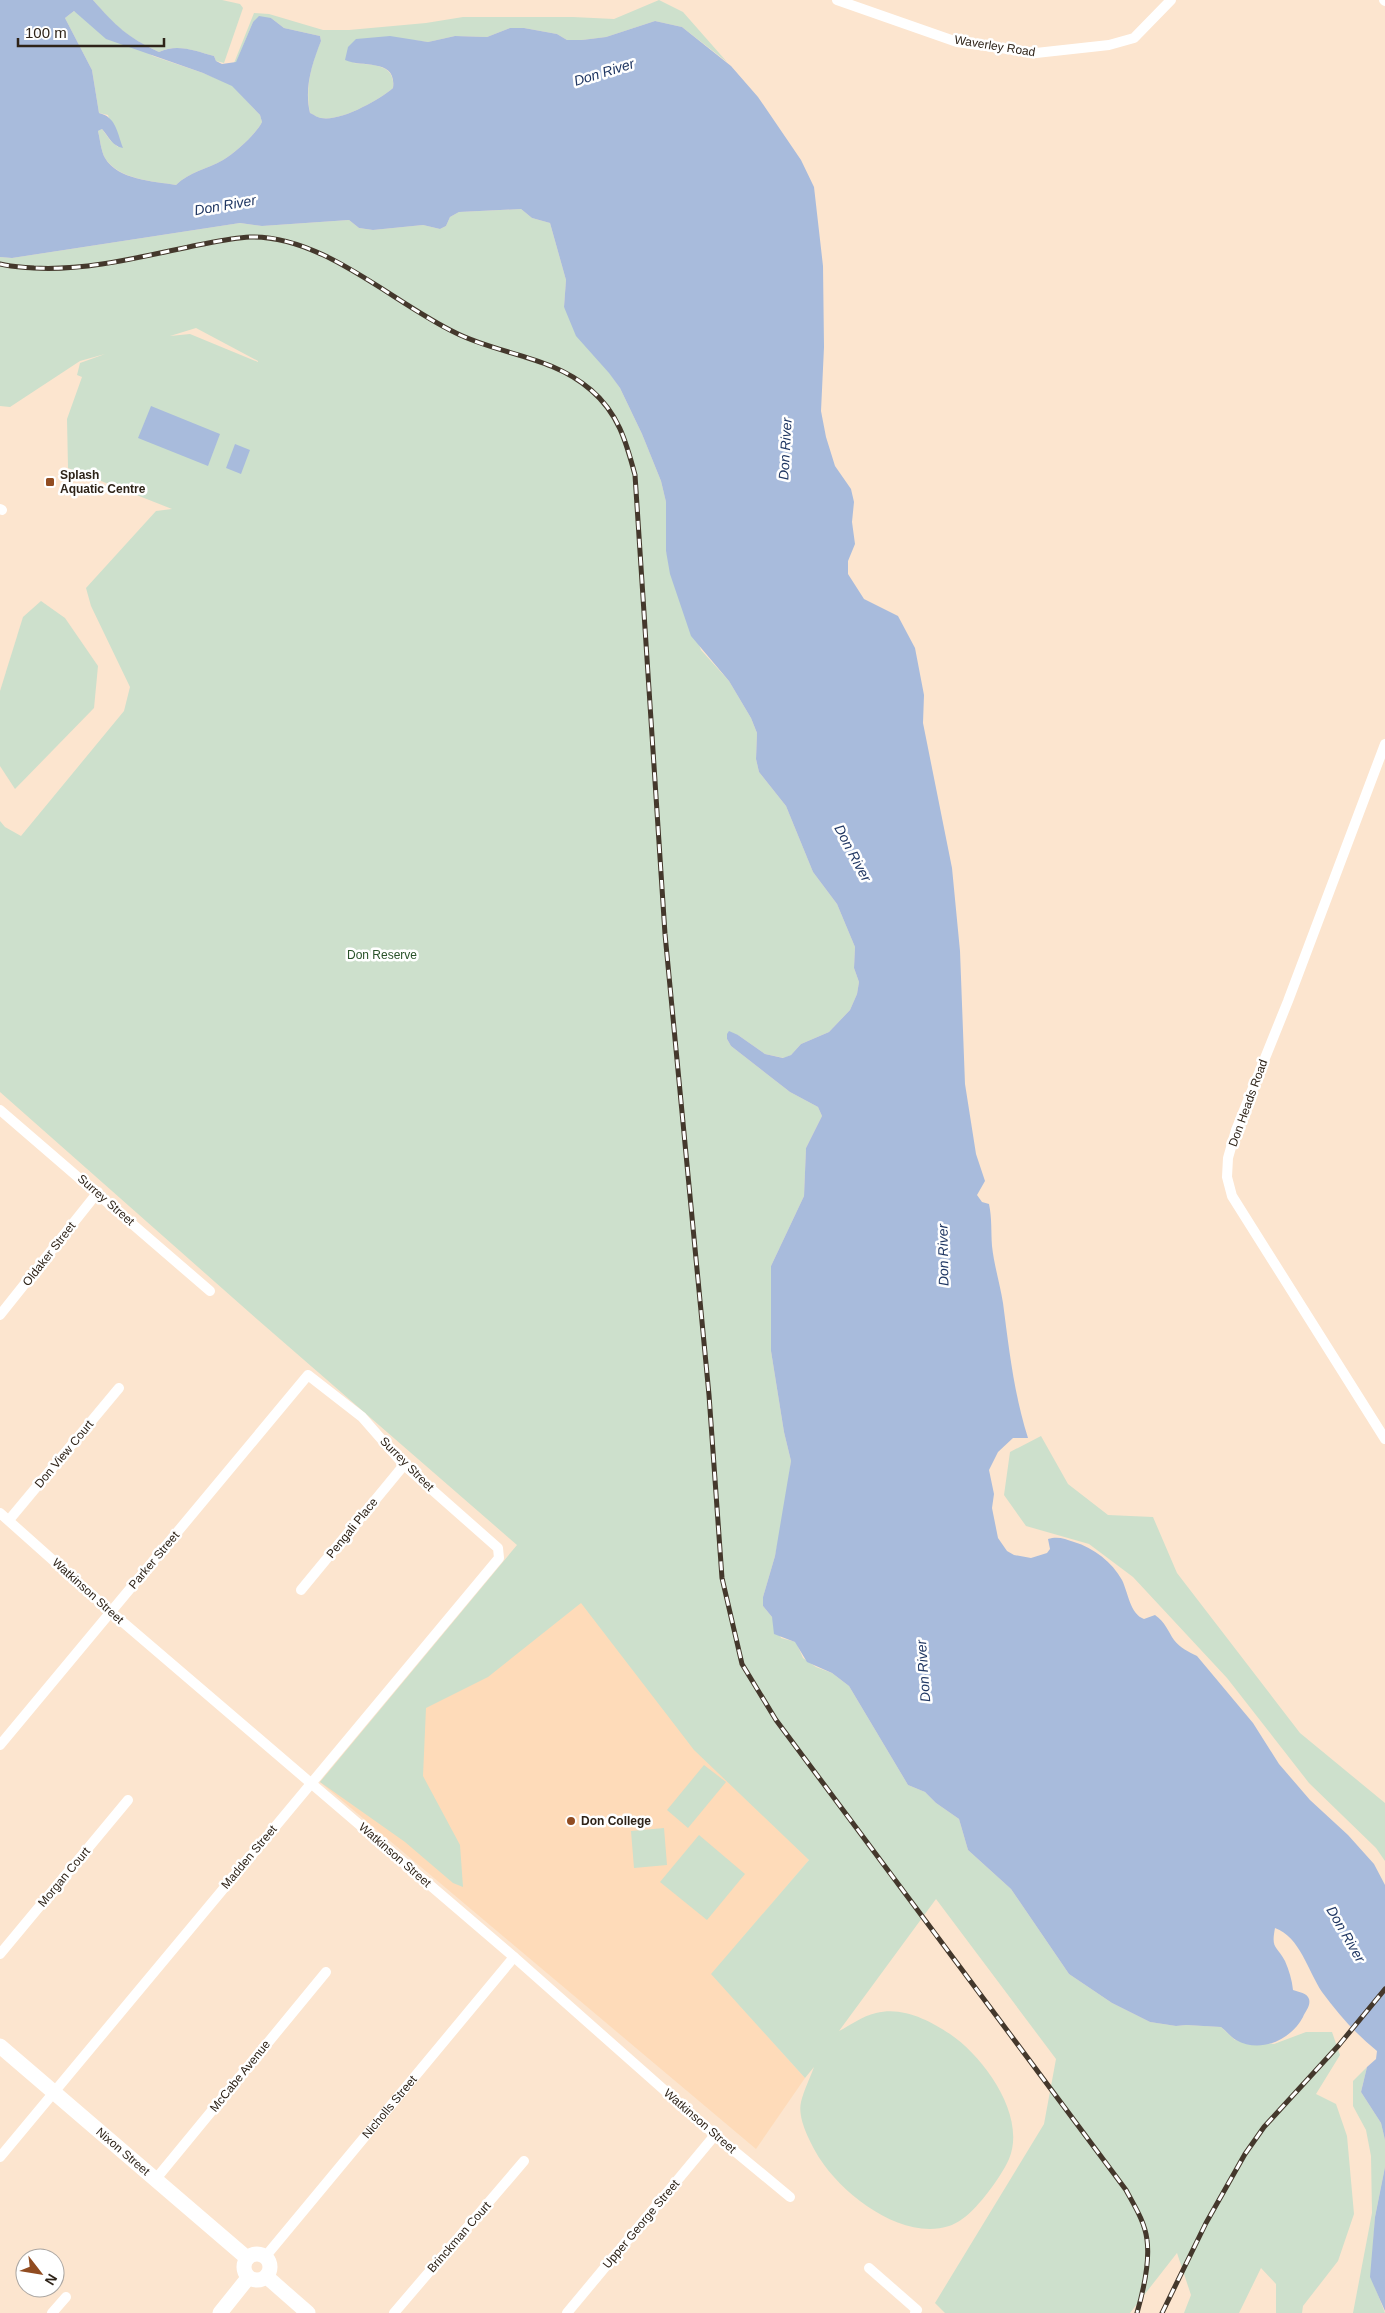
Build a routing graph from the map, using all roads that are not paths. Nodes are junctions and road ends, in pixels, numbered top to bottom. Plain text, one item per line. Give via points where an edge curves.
1 (838, 0) edge
2 (1171, 0) edge
3 (1385, 744) edge
4 (0, 1110) edge
5 (98, 1192) junction
6 (210, 1291) dead end
7 (0, 1315) edge
8 (308, 1375) joint
9 (119, 1388) dead end
10 (1385, 1440) edge
11 (404, 1465) junction
12 (0, 1513) edge
13 (9, 1520) junction
14 (500, 1558) joint
15 (301, 1590) dead end
16 (111, 1612) junction
17 (0, 1745) edge
18 (311, 1783) junction
19 (128, 1800) dead end
20 (0, 1954) edge
21 (514, 1957) junction
22 (326, 1972) dead end
23 (0, 2046) edge
24 (53, 2092) junction
25 (715, 2135) junction
26 (0, 2157) edge
27 (524, 2161) dead end
28 (155, 2180) junction
29 (790, 2197) dead end
30 (265, 2256) junction
31 (247, 2258) junction
32 (869, 2268) dead end
33 (267, 2277) junction
34 (248, 2278) junction
35 (66, 2297) dead end
36 (52, 2313) edge
37 (220, 2313) edge
38 (308, 2313) edge
39 (394, 2313) edge
40 (567, 2313) edge
41 (915, 2313) edge

1 - 2 street, Waverley Road via 957,42 1036,53 1134,38
3 - 10 street, Don Heads Road via 1236,1130 1228,1158 1227,1177 1232,1196
4 - 5 street, Surrey Street
5 - 6 street, Surrey Street
5 - 7 street, Oldaker Street
8 - 11 street, Surrey Street via 362,1417
8 - 16 street, Parker Street
9 - 13 street, Don View Court
11 - 14 street, Surrey Street via 498,1548
11 - 15 street, Pengali Place
12 - 13 street, Watkinson Street
13 - 16 street, Watkinson Street
14 - 18 street, Madden Street
16 - 17 street, Parker Street
16 - 18 street, Watkinson Street
18 - 21 street, Watkinson Street
18 - 24 street, Madden Street
19 - 20 street, Morgan Court
21 - 25 street, Watkinson Street
21 - 30 street, Nicholls Street
22 - 28 street, McCabe Avenue
23 - 24 street, Nixon Street
24 - 26 street, Madden Street
24 - 28 street, Nixon Street
25 - 29 street, Watkinson Street
25 - 40 street, Upper George Street
27 - 39 street, Brinckman Court
28 - 31 street, Nixon Street
30 - 31 street via 256,2254
30 - 33 street via 270,2265
31 - 34 street via 244,2270
32 - 41 street via 917,2310
33 - 34 street via 260,2280
33 - 38 street
34 - 37 street
35 - 36 street

